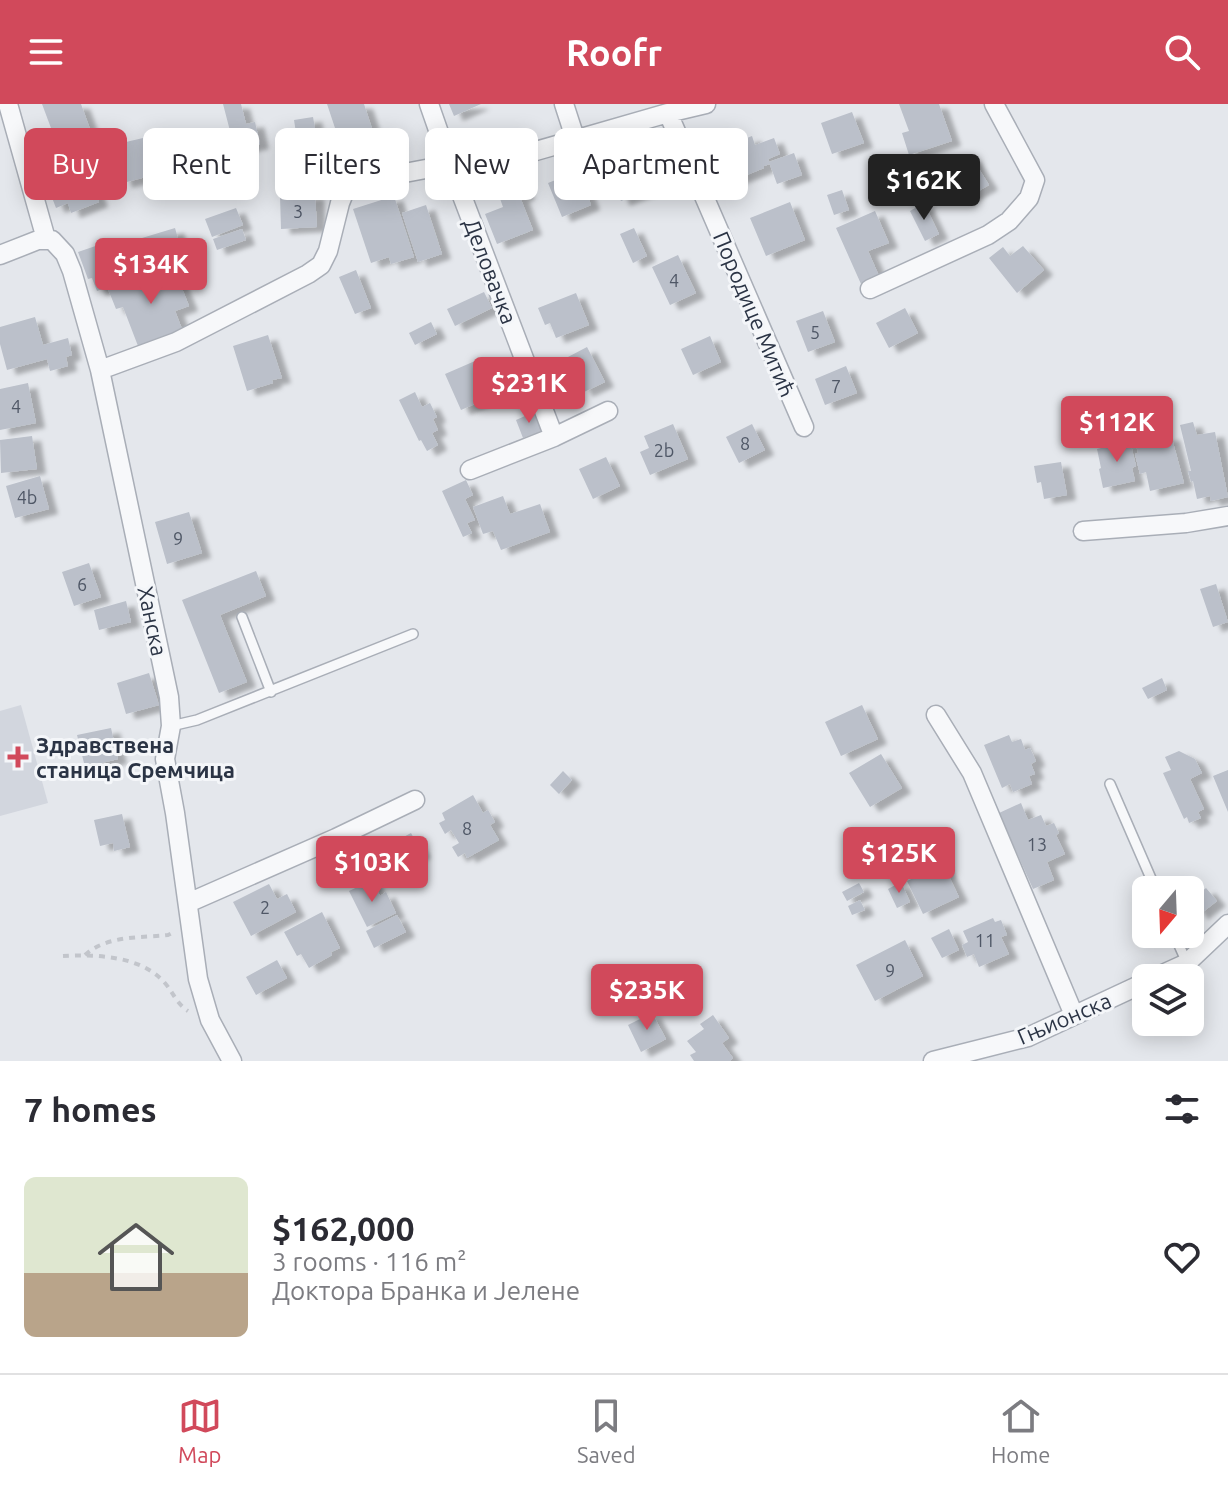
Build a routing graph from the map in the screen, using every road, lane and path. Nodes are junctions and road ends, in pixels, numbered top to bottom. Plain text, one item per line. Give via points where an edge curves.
1 (8, 104) edge
2 (429, 104) edge
3 (564, 104) edge
4 (706, 104) edge
5 (994, 104) edge
6 (668, 113) junction
7 (437, 128) edge
8 (572, 128) edge
9 (619, 128) edge
10 (425, 169) edge
11 (464, 200) edge
12 (46, 239) junction
13 (0, 255) edge
14 (870, 289) dead end
15 (100, 370) junction
16 (608, 411) dead end
17 (804, 427) dead end
18 (554, 437) junction
19 (470, 470) dead end
20 (1228, 516) edge
21 (1083, 531) dead end
22 (242, 617) dead end
23 (413, 634) dead end
24 (271, 692) junction
25 (936, 715) dead end
26 (171, 726) junction
27 (1110, 784) dead end
28 (415, 800) dead end
29 (1150, 876) edge
30 (188, 903) junction
31 (1228, 924) edge
32 (191, 925) junction
33 (1180, 948) edge
34 (85, 955) junction
35 (63, 956) dead end
36 (1187, 963) joint
37 (1132, 988) edge
38 (1074, 1015) junction
39 (210, 1020) junction
40 (232, 1061) edge
41 (933, 1061) edge

1 - 12 street
2 - 7 street, Деловачка
3 - 8 street
4 - 6 street
5 - 14 street via 1035,180 1029,198 988,235
6 - 9 street
6 - 17 street, Породице Митић
10 - 15 street via 350,186 340,203 328,251 308,274 176,342
11 - 18 street, Деловачка
12 - 13 street
12 - 15 street, Ханска via 69,263
15 - 26 street, Ханска
16 - 18 street
18 - 19 street
20 - 21 street
22 - 24 lane
23 - 24 lane
24 - 26 lane
25 - 38 street via 972,773
26 - 30 street, Ханска via 165,759
27 - 29 lane
28 - 30 street
30 - 32 street, Ханска
31 - 36 street
32 - 34 path via 168,935 104,942
32 - 39 street, Ханска
33 - 36 lane
34 - 35 path
34 - 39 path via 139,964 155,973 186,1010
37 - 38 street, Гњионска
38 - 41 street, Гњионска via 1028,1037
39 - 40 street, Ханска

